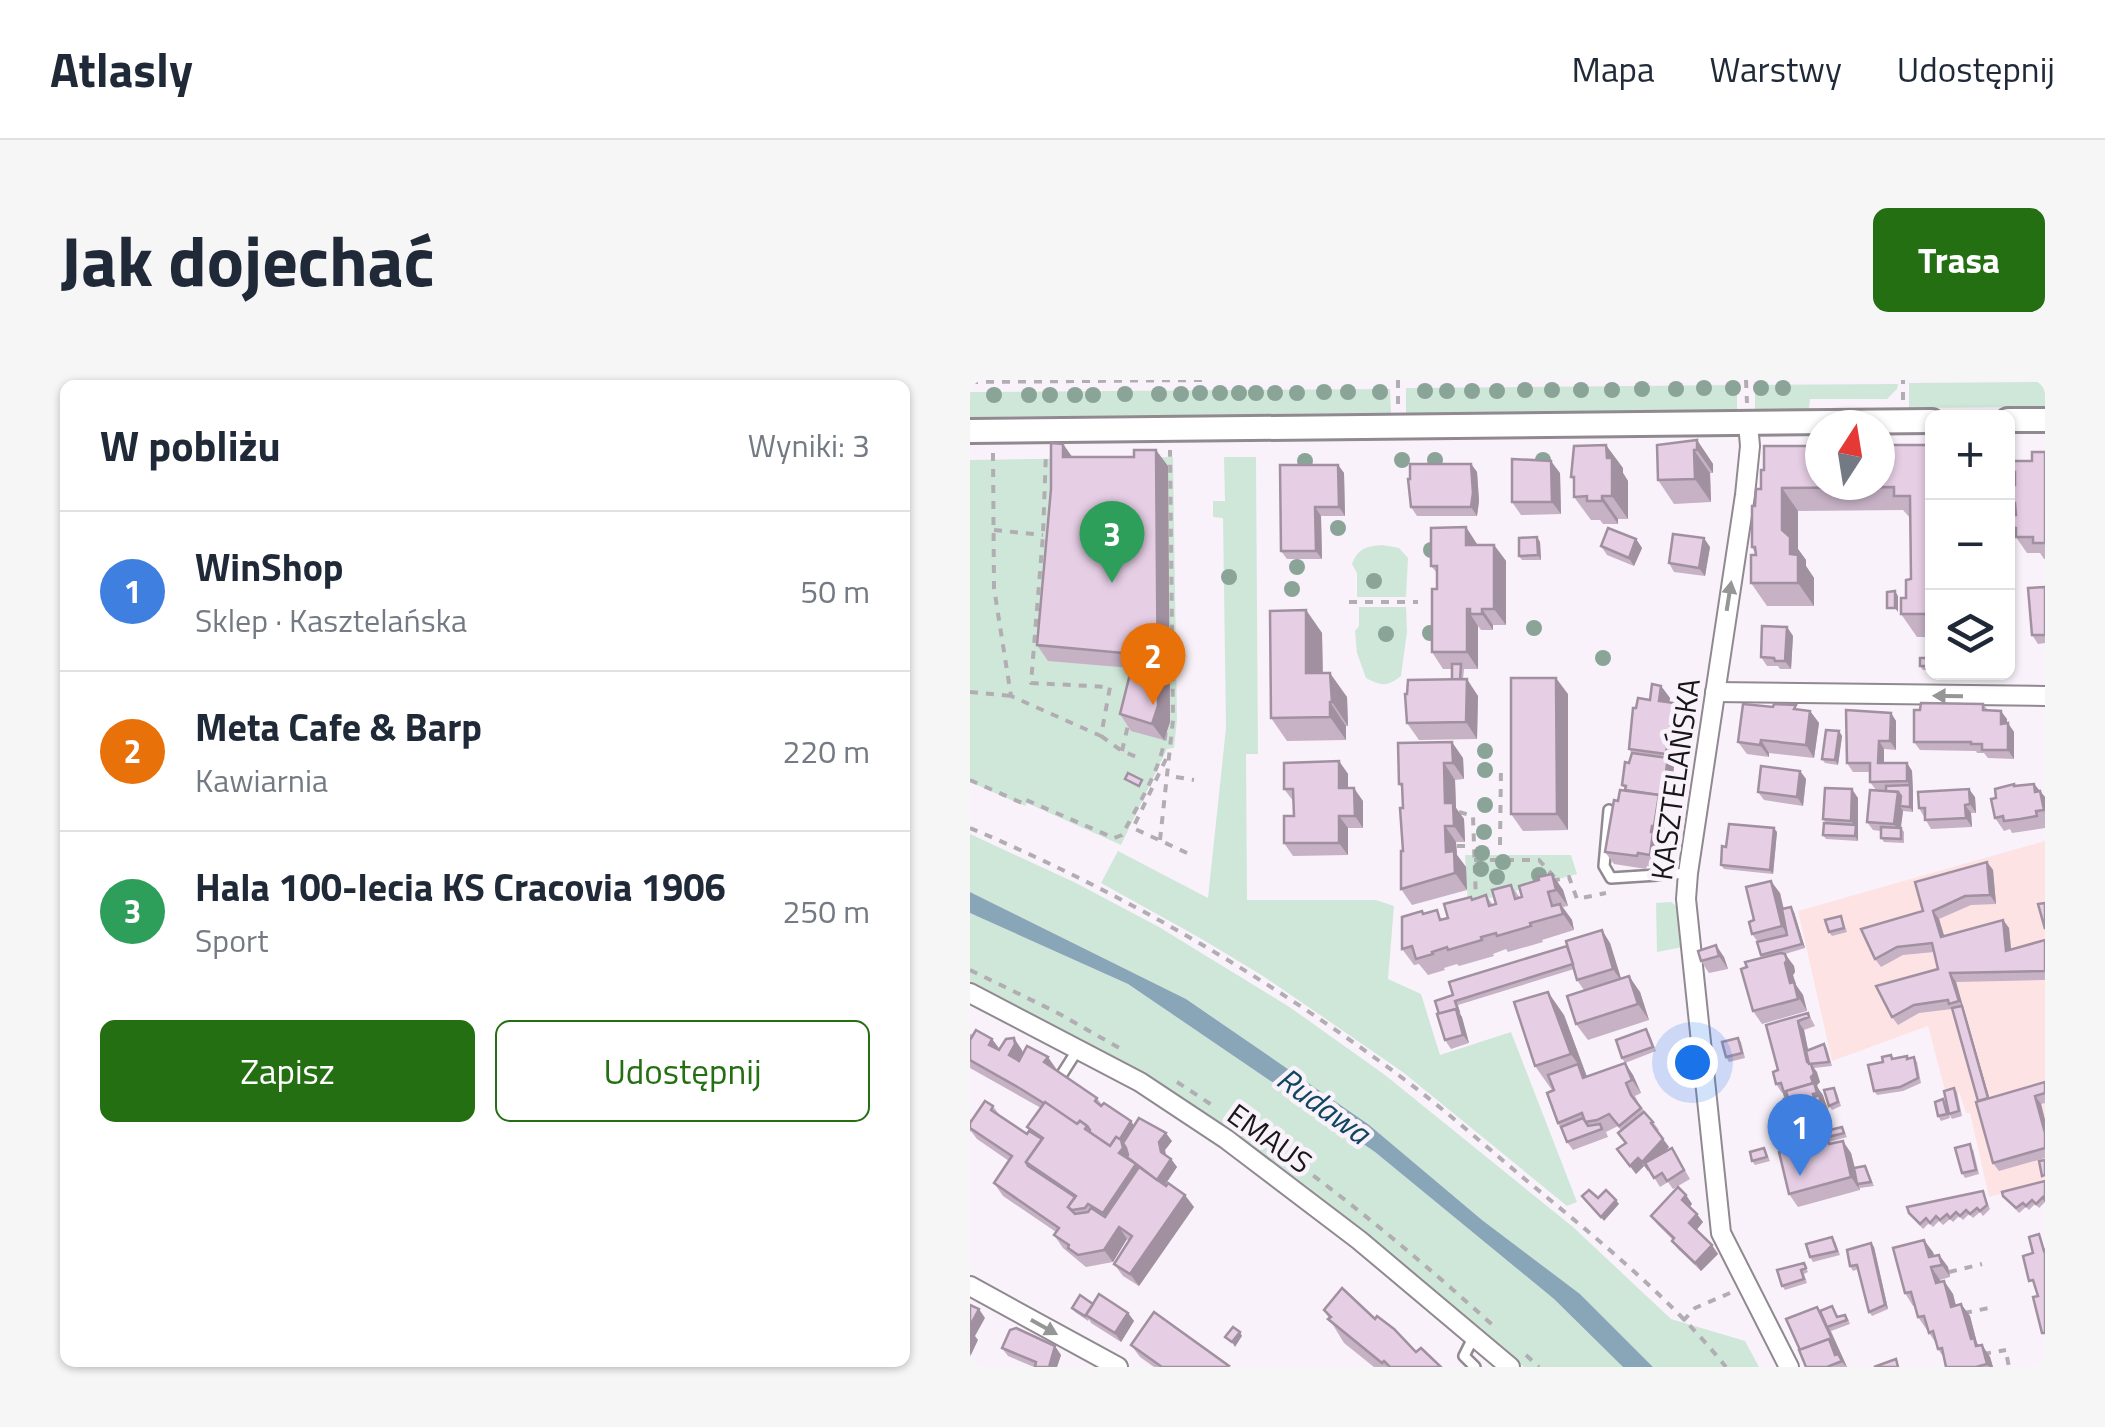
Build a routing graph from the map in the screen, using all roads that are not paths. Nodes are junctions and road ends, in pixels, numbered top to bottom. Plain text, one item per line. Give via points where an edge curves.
1 (2015, 420) edge
2 (2045, 420) edge
3 (1925, 421) edge
4 (1748, 422) junction
5 (970, 431) edge
6 (1715, 692) junction
7 (2045, 696) edge
8 (1609, 810) edge
9 (1688, 873) junction
10 (970, 993) edge
11 (1078, 1049) junction
12 (1059, 1079) edge
13 (970, 1286) edge
14 (1474, 1336) junction
15 (1118, 1367) edge
16 (1475, 1367) edge
17 (1510, 1367) edge
18 (1788, 1367) edge

1 - 2 street
3 - 4 street
4 - 5 street
6 -> 4 street, KASZTELAŃSKA via 1745,495
7 -> 6 street
6 - 9 street, KASZTELAŃSKA
8 - 9 lane via 1604,866 1611,878
9 - 18 street, KASZTELAŃSKA via 1721,1233
10 - 11 street, EMAUS
11 - 12 lane
11 - 14 street, EMAUS via 1226,1138
13 -> 15 street
14 - 16 lane via 1464,1356
14 - 17 street, EMAUS

